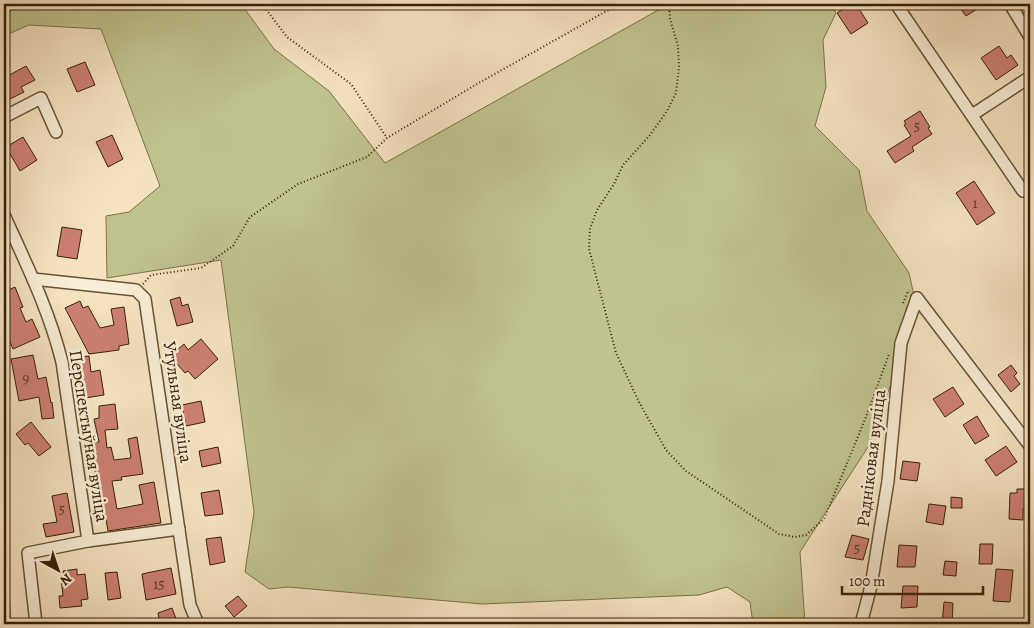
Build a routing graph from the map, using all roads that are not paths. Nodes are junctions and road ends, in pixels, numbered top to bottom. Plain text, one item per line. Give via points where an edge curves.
1 (896, 4) edge
2 (1010, 4) edge
3 (1030, 37) edge
4 (1030, 77) edge
5 (972, 114) junction
6 (4, 117) edge
7 (56, 132) dead end
8 (1027, 188) edge
9 (4, 215) edge
10 (33, 280) junction
11 (1030, 446) edge
12 (179, 528) junction
13 (88, 541) junction
14 (36, 624) edge
15 (198, 624) edge
16 (861, 624) edge

1 - 5 street
2 - 3 street
4 - 5 street
5 - 8 street
6 - 7 street via 41,98
9 - 10 street, Перспектыўная вуліца
10 - 12 street, Утульная вуліца via 136,290 145,299
10 - 13 street, Перспектыўная вуліца via 62,362
11 - 16 street, Радніковая вуліца via 917,298 900,343 888,480 871,586
12 - 13 street
12 - 15 street, Утульная вуліца via 190,606
13 - 14 street, Перспектыўная вуліца via 28,553

